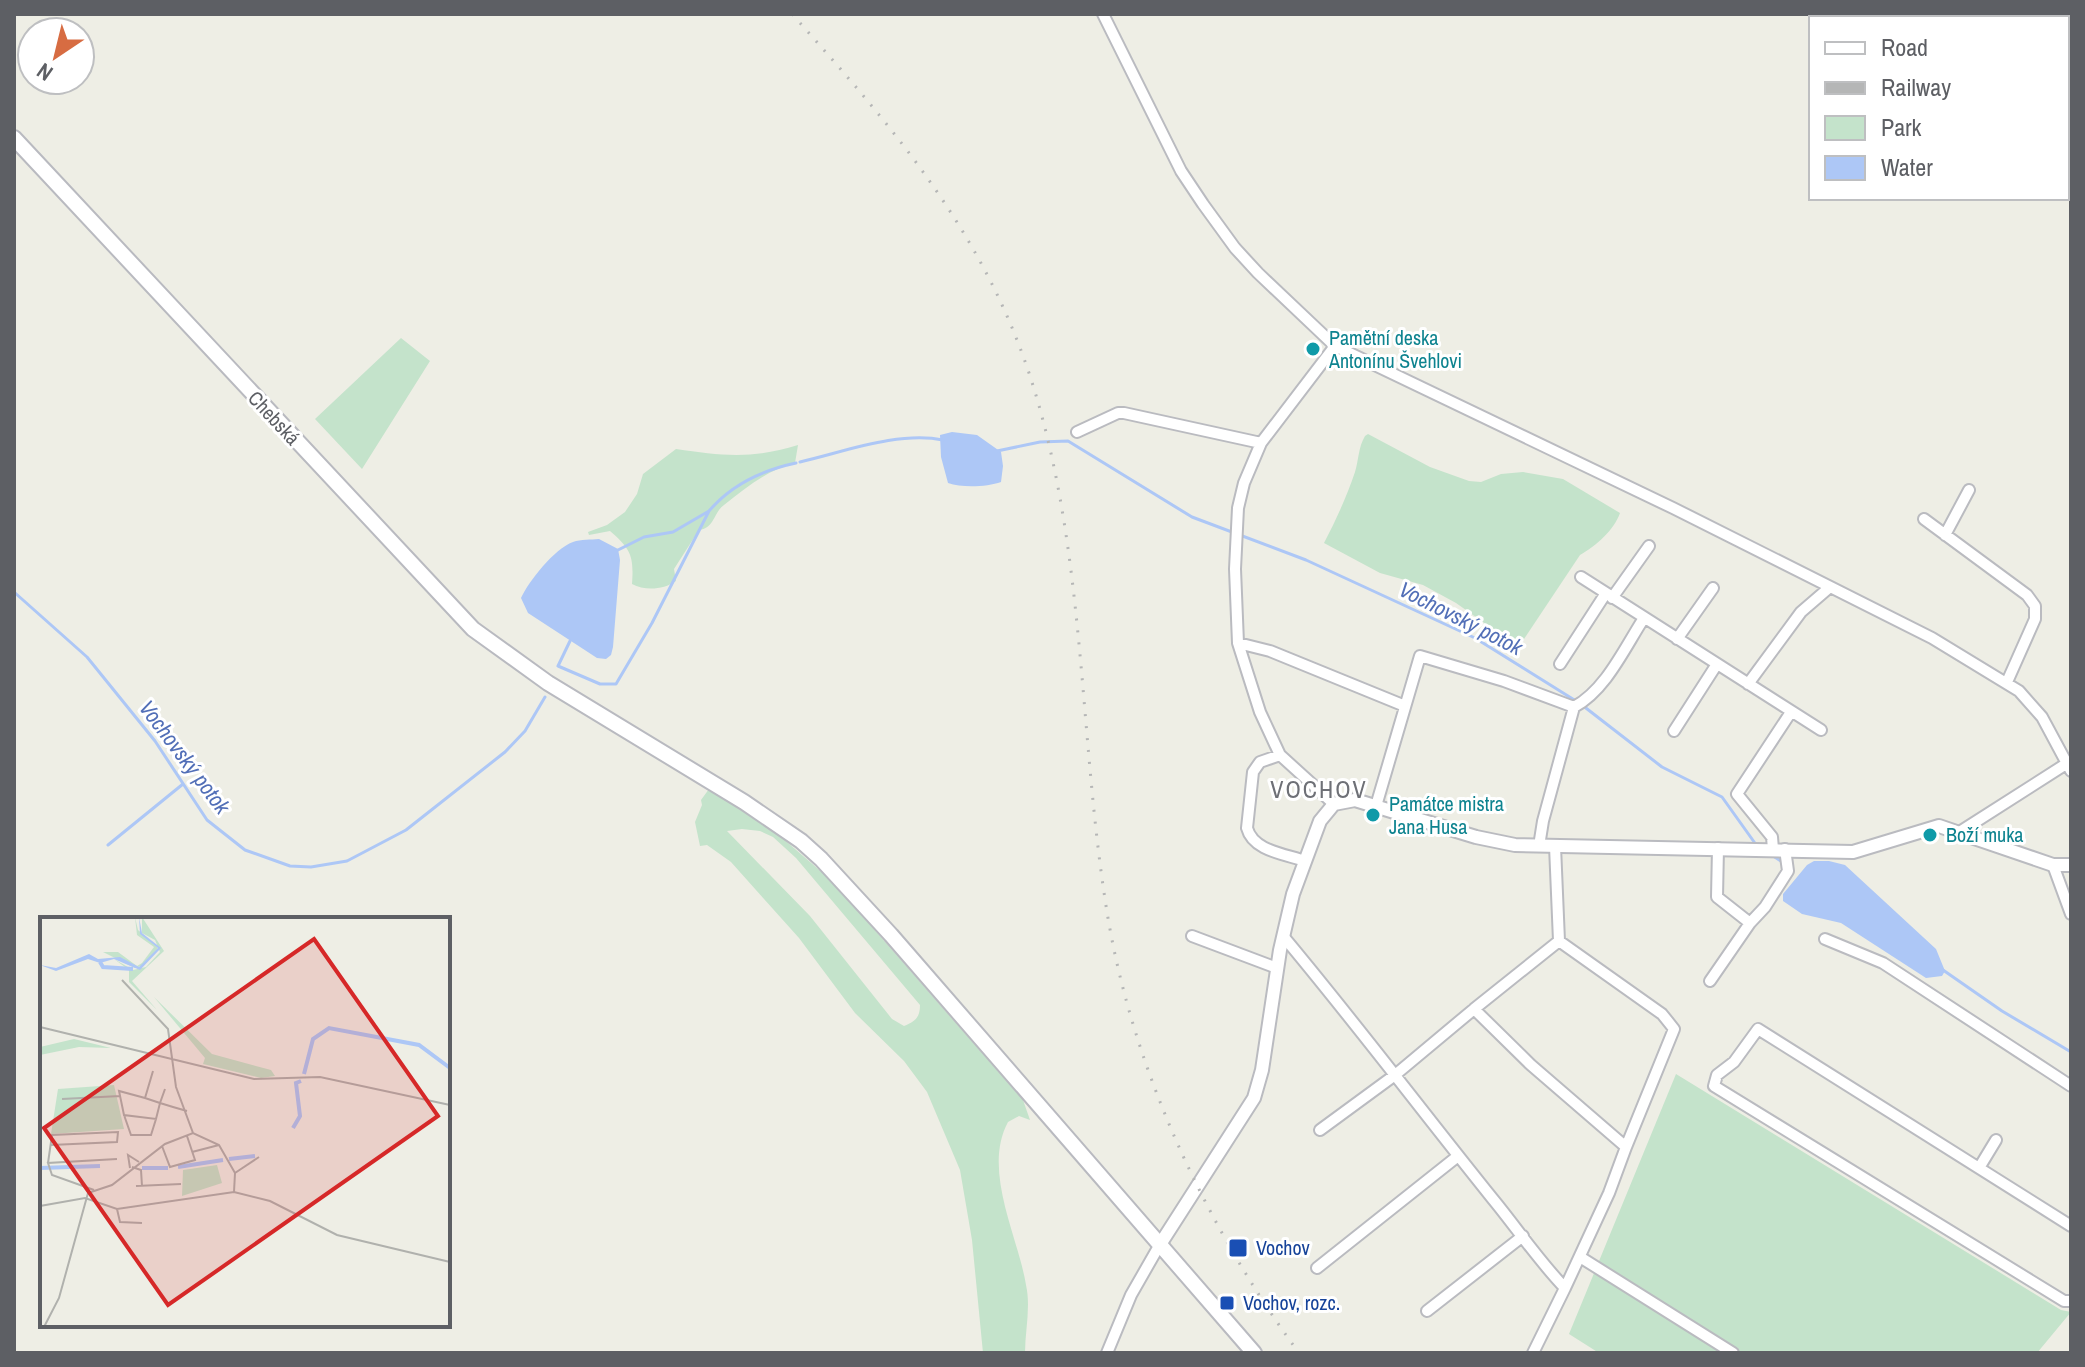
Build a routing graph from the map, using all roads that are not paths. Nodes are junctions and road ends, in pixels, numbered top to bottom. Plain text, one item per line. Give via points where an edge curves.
1 (1103, 14) edge
2 (14, 138) edge
3 (1335, 346) junction
4 (1077, 432) dead end
5 (1261, 443) junction
6 (1969, 490) dead end
7 (1924, 519) dead end
8 (1945, 535) junction
9 (1649, 546) dead end
10 (1581, 577) dead end
11 (1830, 587) junction
12 (1713, 588) dead end
13 (1609, 596) junction
14 (1644, 618) junction
15 (1677, 639) junction
16 (1238, 643) junction
17 (1560, 664) dead end
18 (1717, 664) junction
19 (2007, 682) junction
20 (1748, 684) junction
21 (1405, 706) junction
22 (1574, 707) junction
23 (1791, 712) junction
24 (1821, 730) dead end
25 (1674, 731) dead end
26 (1280, 755) junction
27 (2068, 767) edge
28 (1334, 804) junction
29 (1376, 806) junction
30 (1958, 833) junction
31 (1539, 846) junction
32 (1555, 846) junction
33 (1718, 848) junction
34 (1779, 849) junction
35 (1305, 861) junction
36 (2053, 865) junction
37 (2071, 865) edge
38 (2071, 914) edge
39 (1750, 923) junction
40 (1192, 936) dead end
41 (1283, 936) junction
42 (1825, 939) dead end
43 (1559, 941) junction
44 (1277, 968) junction
45 (1710, 981) dead end
46 (1474, 1009) junction
47 (1395, 1075) junction
48 (2071, 1086) edge
49 (1320, 1130) dead end
50 (1996, 1140) dead end
51 (1626, 1147) junction
52 (1458, 1156) junction
53 (1979, 1168) junction
54 (2071, 1226) edge
55 (1523, 1236) junction
56 (1159, 1246) junction
57 (1580, 1257) junction
58 (1317, 1268) dead end
59 (1565, 1288) junction
60 (2071, 1301) edge
61 (1427, 1311) dead end
62 (1107, 1353) edge
63 (1254, 1353) edge
64 (1533, 1353) edge
65 (1733, 1353) edge

1 - 3 street via 1181,171 1203,204 1258,273
2 - 56 main road, Chebská via 473,629 551,685 744,802 821,859
3 - 5 street
3 - 11 street
4 - 5 street via 1124,413
5 - 16 street via 1238,508
6 - 8 street
7 - 8 street
8 - 19 street via 2035,606 2035,619
9 - 13 street
10 - 13 street
11 - 19 street
11 - 20 street via 1801,612
12 - 15 street
13 - 14 street
13 - 17 street
14 - 15 street
14 - 22 street via 1607,675
15 - 18 street
16 - 21 street
16 - 26 street
18 - 20 street
18 - 25 street
19 - 27 street via 2042,717
20 - 23 street
21 - 22 street via 1420,656
21 - 29 street
22 - 31 street
23 - 24 street
23 - 34 street via 1737,794
26 - 28 street
26 - 35 street via 1260,762 1253,772 1247,828 1259,845
27 - 30 street
28 - 29 street via 1355,800
28 - 35 street via 1320,821
29 - 31 street via 1495,842
30 - 34 street via 1939,826 1853,852
30 - 36 street
31 - 32 street
32 - 33 street
32 - 43 street
33 - 34 street
33 - 39 street via 1717,897
34 - 39 street via 1788,871
35 - 41 street
36 - 37 street
36 - 38 street
39 - 45 street
40 - 44 street
41 - 44 street
41 - 47 street
42 - 48 street via 1883,963
43 - 46 street
43 - 51 street via 1662,1014 1674,1029
44 - 56 street via 1254,1098
46 - 47 street
46 - 51 street
47 - 49 street
47 - 52 street
50 - 53 street
51 - 57 street
52 - 55 street
52 - 58 street
53 - 54 street
53 - 60 street via 1758,1029 1714,1081 1714,1086
55 - 59 street
55 - 61 street
56 - 62 street
56 - 63 main road, Chebská
57 - 59 street
57 - 65 street
59 - 64 street

